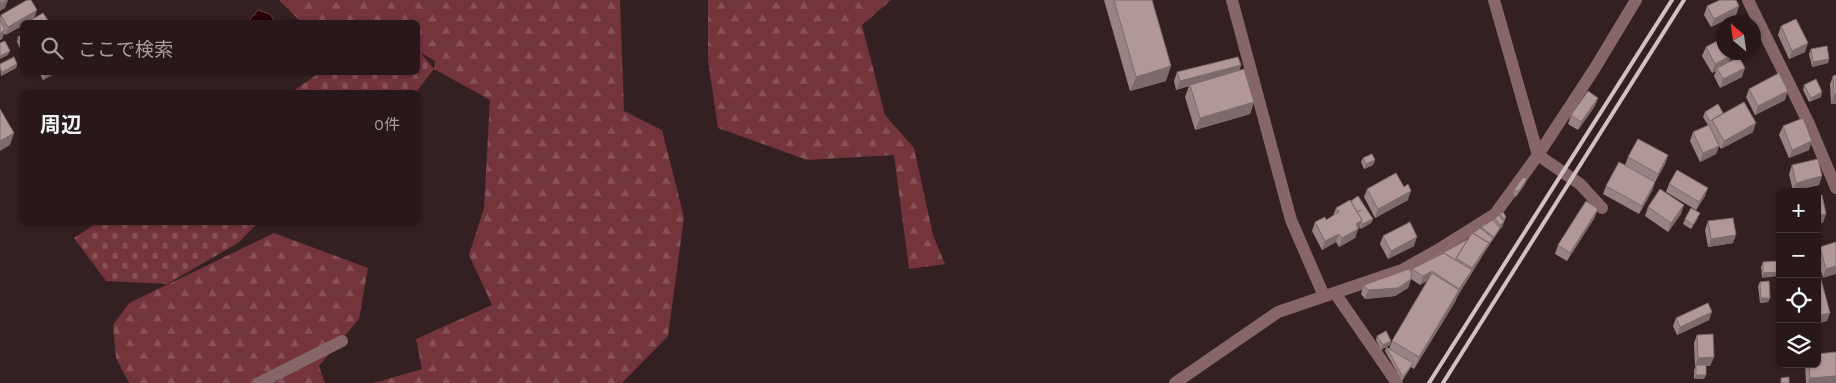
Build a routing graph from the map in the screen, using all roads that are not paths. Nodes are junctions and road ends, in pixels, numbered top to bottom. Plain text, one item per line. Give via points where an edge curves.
1 (1232, 0) edge
2 (1494, 0) edge
3 (1636, 0) edge
4 (1748, 0) edge
5 (1538, 155) junction
6 (1836, 188) edge
7 (1602, 208) dead end
8 (1330, 294) junction
9 (342, 341) dead end
10 (259, 383) edge
11 (1175, 383) edge
12 (1397, 383) edge

1 - 8 street via 1291,220
2 - 5 street
3 - 5 street
4 - 6 street via 1809,124
5 - 7 street via 1580,184
5 - 8 street via 1495,214 1402,270
8 - 11 street via 1278,312
8 - 12 street
9 - 10 street

